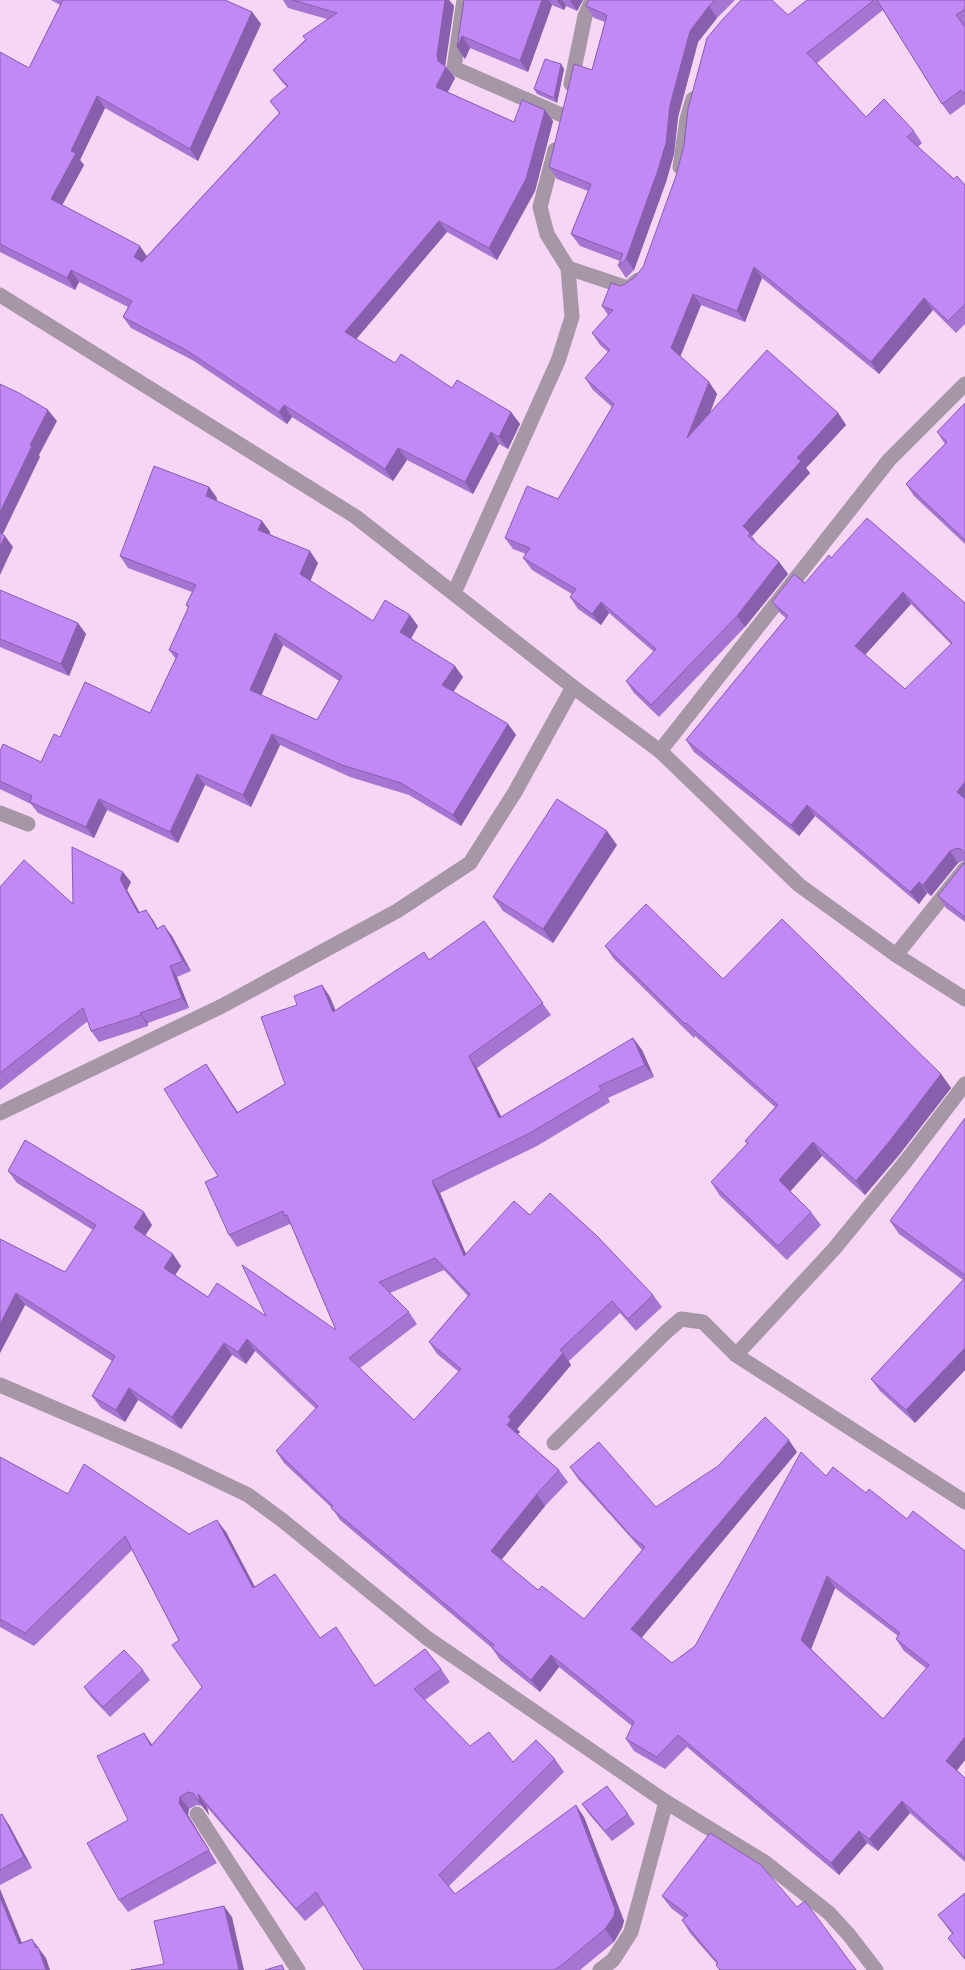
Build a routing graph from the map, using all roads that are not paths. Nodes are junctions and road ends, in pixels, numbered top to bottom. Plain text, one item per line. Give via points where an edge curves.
1 (464, 0) edge
2 (592, 0) edge
3 (697, 82) edge
4 (564, 116) junction
5 (675, 185) edge
6 (645, 266) edge
7 (568, 268) junction
8 (0, 295) edge
9 (965, 384) edge
10 (454, 593) junction
11 (573, 687) junction
12 (660, 751) junction
13 (0, 813) edge
14 (28, 824) dead end
15 (965, 869) edge
16 (896, 954) junction
17 (965, 999) edge
18 (965, 1084) edge
19 (0, 1113) edge
20 (736, 1355) junction
21 (0, 1385) edge
22 (554, 1443) dead end
23 (965, 1502) edge
24 (666, 1802) junction
25 (197, 1814) edge
26 (298, 1970) edge
27 (600, 1970) edge
28 (876, 1970) edge

1 - 4 street via 454,68
2 - 4 street via 585,16
3 - 5 street
4 - 7 street via 540,208 547,234
6 - 7 street via 636,283 628,288
7 - 10 street via 572,317 558,362
8 - 10 street via 356,517
9 - 12 street via 889,460
10 - 11 street
11 - 12 street
11 - 19 street via 515,792 470,862 397,911 222,1006
12 - 16 street via 799,885
13 - 14 street
15 - 16 street
16 - 17 street
18 - 20 street via 834,1249
20 - 22 street via 703,1322 681,1320
20 - 23 street
21 - 24 street via 248,1495 427,1638
24 - 27 street via 631,1932 613,1960
24 - 28 street via 766,1863 829,1914
25 - 26 street

